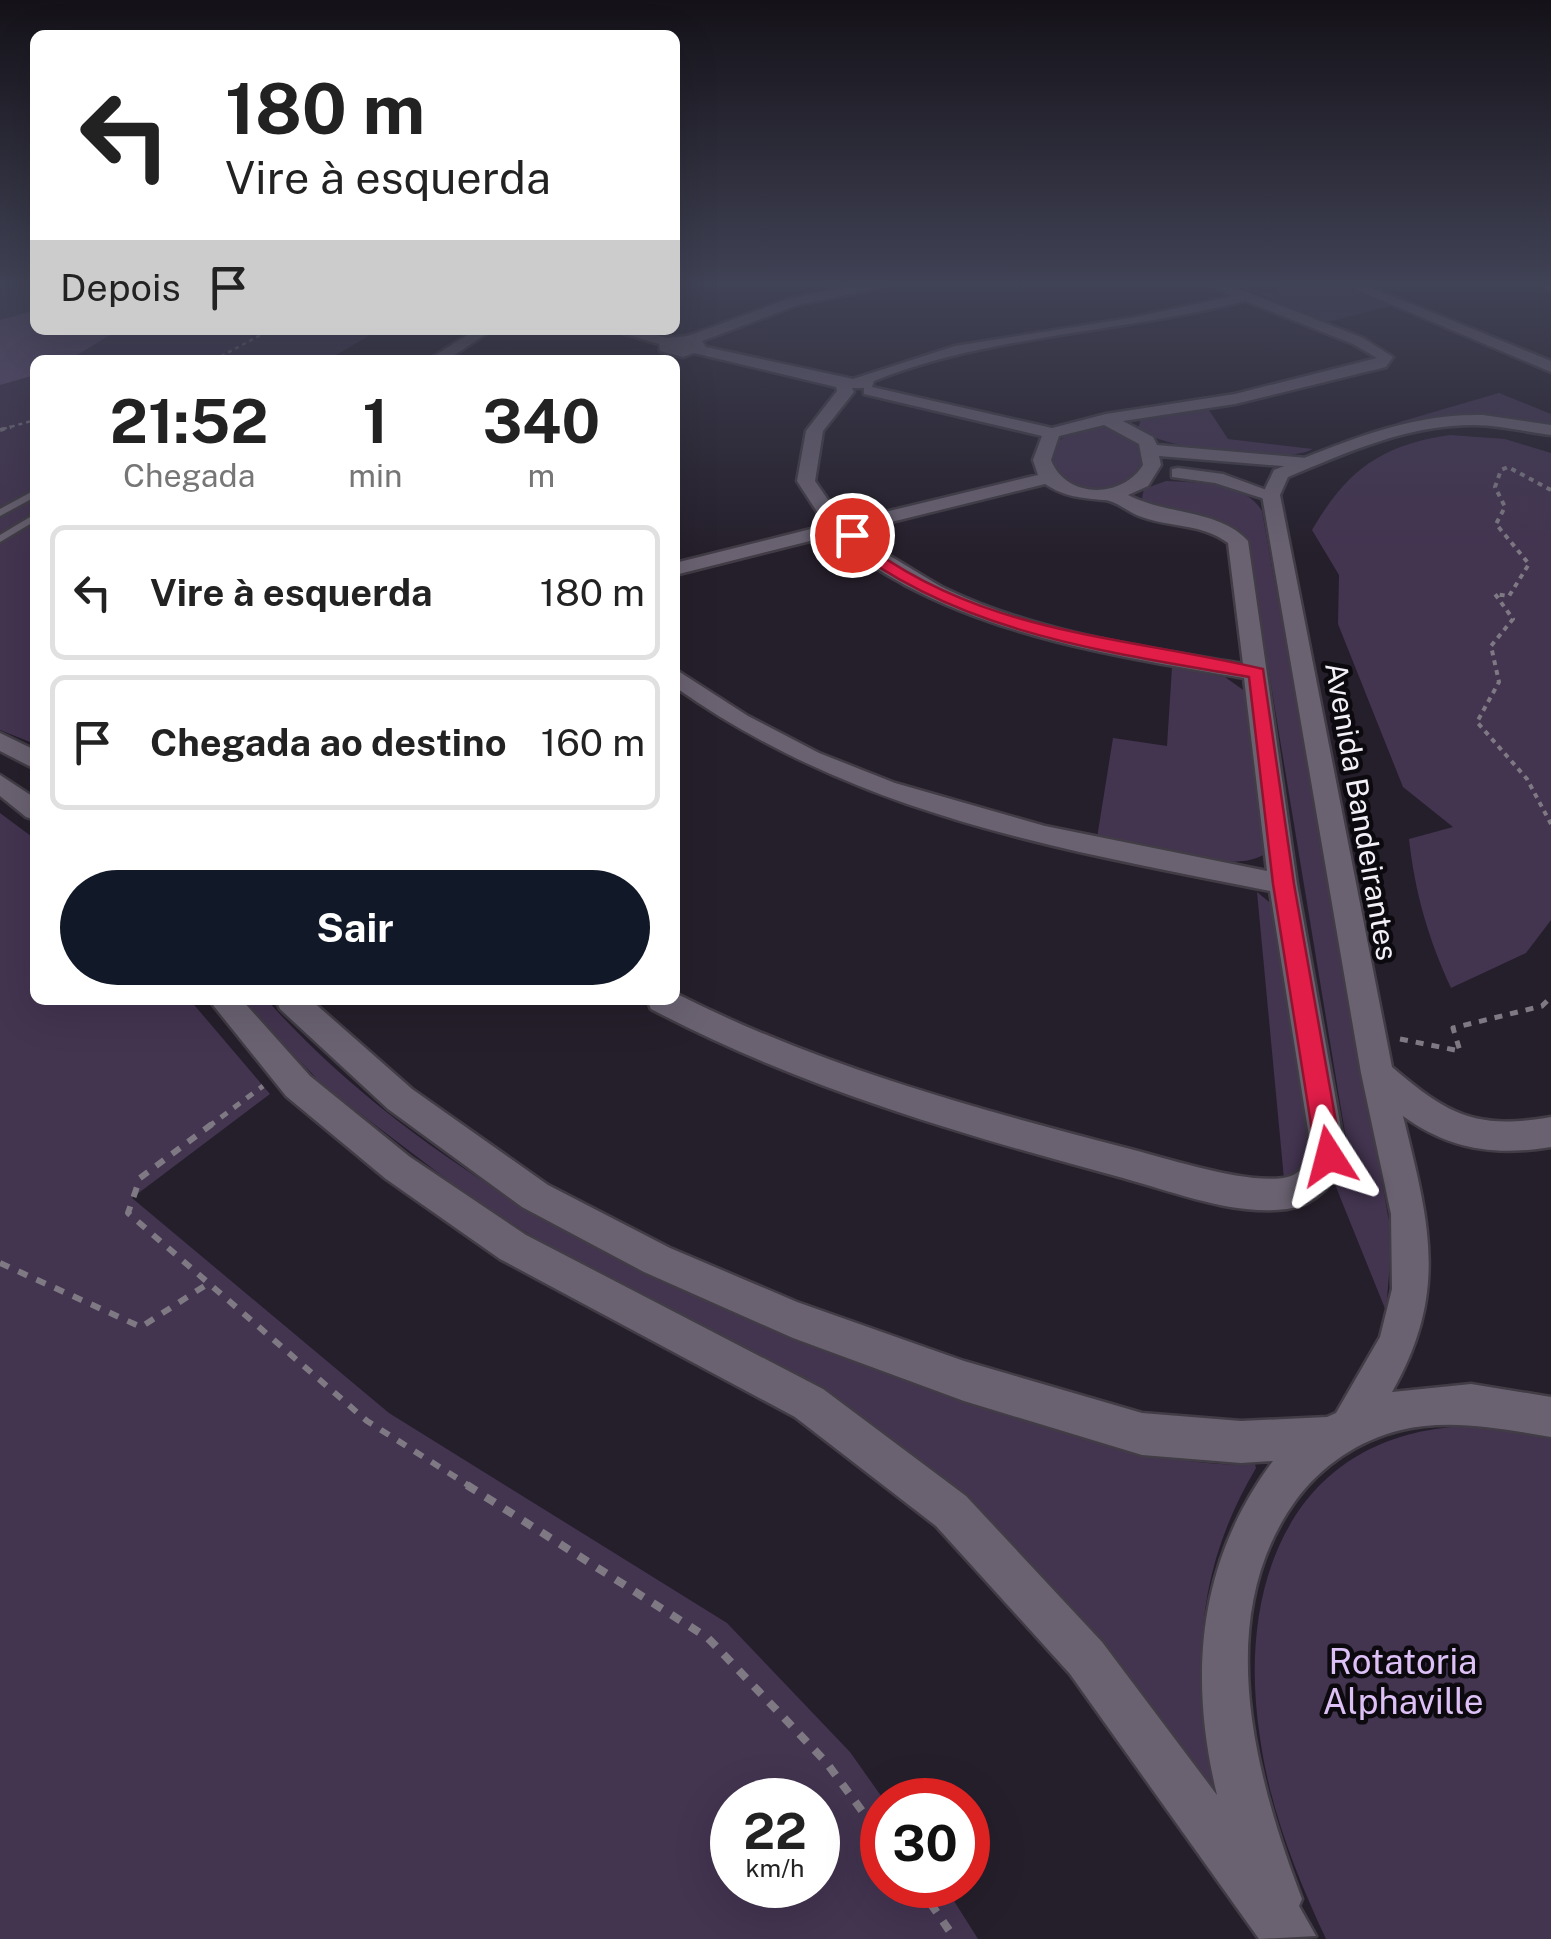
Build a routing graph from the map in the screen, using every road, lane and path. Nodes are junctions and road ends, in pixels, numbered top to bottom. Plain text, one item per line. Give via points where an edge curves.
1 (803, 373) edge
2 (880, 373) edge
3 (1345, 373) edge
4 (854, 387) junction
5 (1106, 420) junction
6 (30, 421) edge
7 (0, 430) edge
8 (1551, 430) edge
9 (1052, 433) junction
10 (1151, 459) junction
11 (1307, 463) junction
12 (1048, 478) junction
13 (1551, 490) edge
14 (1271, 495) junction
15 (30, 496) edge
16 (1116, 496) junction
17 (2, 512) edge
18 (30, 516) edge
19 (30, 520) edge
20 (839, 528) junction
21 (0, 539) edge
22 (680, 567) edge
23 (1257, 673) junction
24 (680, 679) edge
25 (0, 741) edge
26 (30, 758) edge
27 (0, 783) edge
28 (30, 806) edge
29 (1551, 824) edge
30 (1283, 884) junction
31 (1551, 998) edge
32 (228, 1005) edge
33 (297, 1005) edge
34 (672, 1005) edge
35 (1370, 1033) junction
36 (1376, 1072) junction
37 (275, 1076) dead end
38 (1551, 1132) edge
39 (0, 1263) edge
40 (208, 1283) junction
41 (1551, 1417) edge
42 (1340, 1431) junction
43 (860, 1808) edge
44 (934, 1908) edge
45 (1290, 1937) edge
46 (956, 1939) edge

1 - 4 street
2 - 4 street
3 - 5 street
4 - 9 street
4 - 20 street via 818,417 806,481
5 - 9 street
5 - 10 street via 1131,430
6 - 7 path
8 - 11 street via 1473,420 1405,426
9 - 12 street via 1042,452
10 - 11 street
10 - 14 street
10 - 16 street via 1136,487
11 - 14 street via 1280,474
12 - 16 street via 1085,494
12 - 20 street
13 - 29 path via 1508,466 1495,487 1506,507 1496,524 1529,564 1509,596 1495,594 1513,619 1492,646 1499,682 1477,722 1527,779
14 - 35 street, Avenida Bandeirantes
15 - 17 lane
16 - 23 street via 1146,512 1217,526 1238,540
17 - 18 lane
19 - 21 lane
20 - 22 street
20 - 23 street via 925,590 1007,622
23 - 30 street
24 - 30 street via 748,727 916,798 1080,843
25 - 26 street
27 - 28 street
30 - 34 street via 1329,1156 1317,1180 1288,1193 1144,1168 978,1124 810,1068
31 - 35 path via 1542,1006 1453,1028 1460,1052
32 - 45 street via 298,1086 414,1179 513,1247 810,1403 951,1511 1086,1658
33 - 42 street via 400,1099 535,1196 657,1260 793,1318 964,1381 1142,1434 1242,1442
35 - 36 street, Avenida Bandeirantes
36 - 38 street via 1447,1127 1511,1141
36 - 42 street, Avenida Bandeirantes via 1410,1214 1411,1290 1398,1344
37 - 40 path via 140,1178 128,1213
39 - 40 path via 141,1327
40 - 43 path via 367,1421 708,1638 826,1762
41 - 42 street via 1454,1403 1400,1408
42 - 45 street via 1293,1467 1256,1520 1226,1630 1234,1768
44 - 46 path

